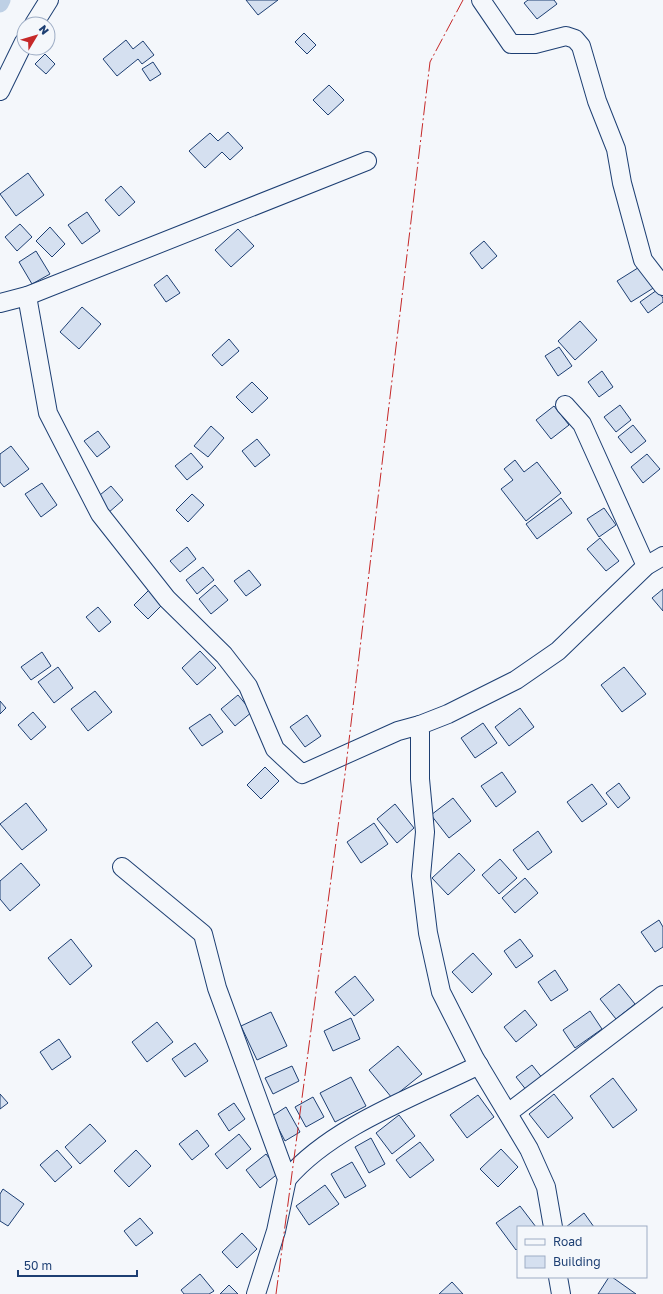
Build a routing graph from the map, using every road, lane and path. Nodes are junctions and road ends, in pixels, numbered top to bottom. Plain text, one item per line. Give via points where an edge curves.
1 (49, 0) edge
2 (481, 0) edge
3 (39, 16) edge
4 (17, 56) edge
5 (0, 91) edge
6 (368, 160) dead end
7 (663, 286) edge
8 (27, 296) junction
9 (0, 303) edge
10 (565, 404) dead end
11 (663, 556) edge
12 (646, 566) junction
13 (420, 725) junction
14 (122, 867) dead end
15 (663, 995) edge
16 (479, 1065) junction
17 (508, 1113) junction
18 (286, 1179) junction
19 (553, 1226) edge
20 (558, 1278) edge
21 (256, 1294) edge
22 (561, 1294) edge

1 - 3 street
2 - 7 street via 511,44 535,44 566,36 575,39 581,46 597,101 616,149 622,183 643,260
4 - 5 street
6 - 8 street
8 - 9 street
8 - 13 street via 48,413 100,514 167,599 224,655 248,686 275,749 302,774 398,731
10 - 12 street via 582,424
11 - 12 street
12 - 13 street via 552,656 516,680
13 - 16 street via 420,779 425,832 421,876 428,933 440,992
14 - 18 street via 203,934 217,988
15 - 17 street
16 - 17 street
16 - 18 street via 389,1107 355,1126 318,1150
17 - 19 street via 529,1149 546,1187
18 - 21 street via 276,1231
20 - 22 street

